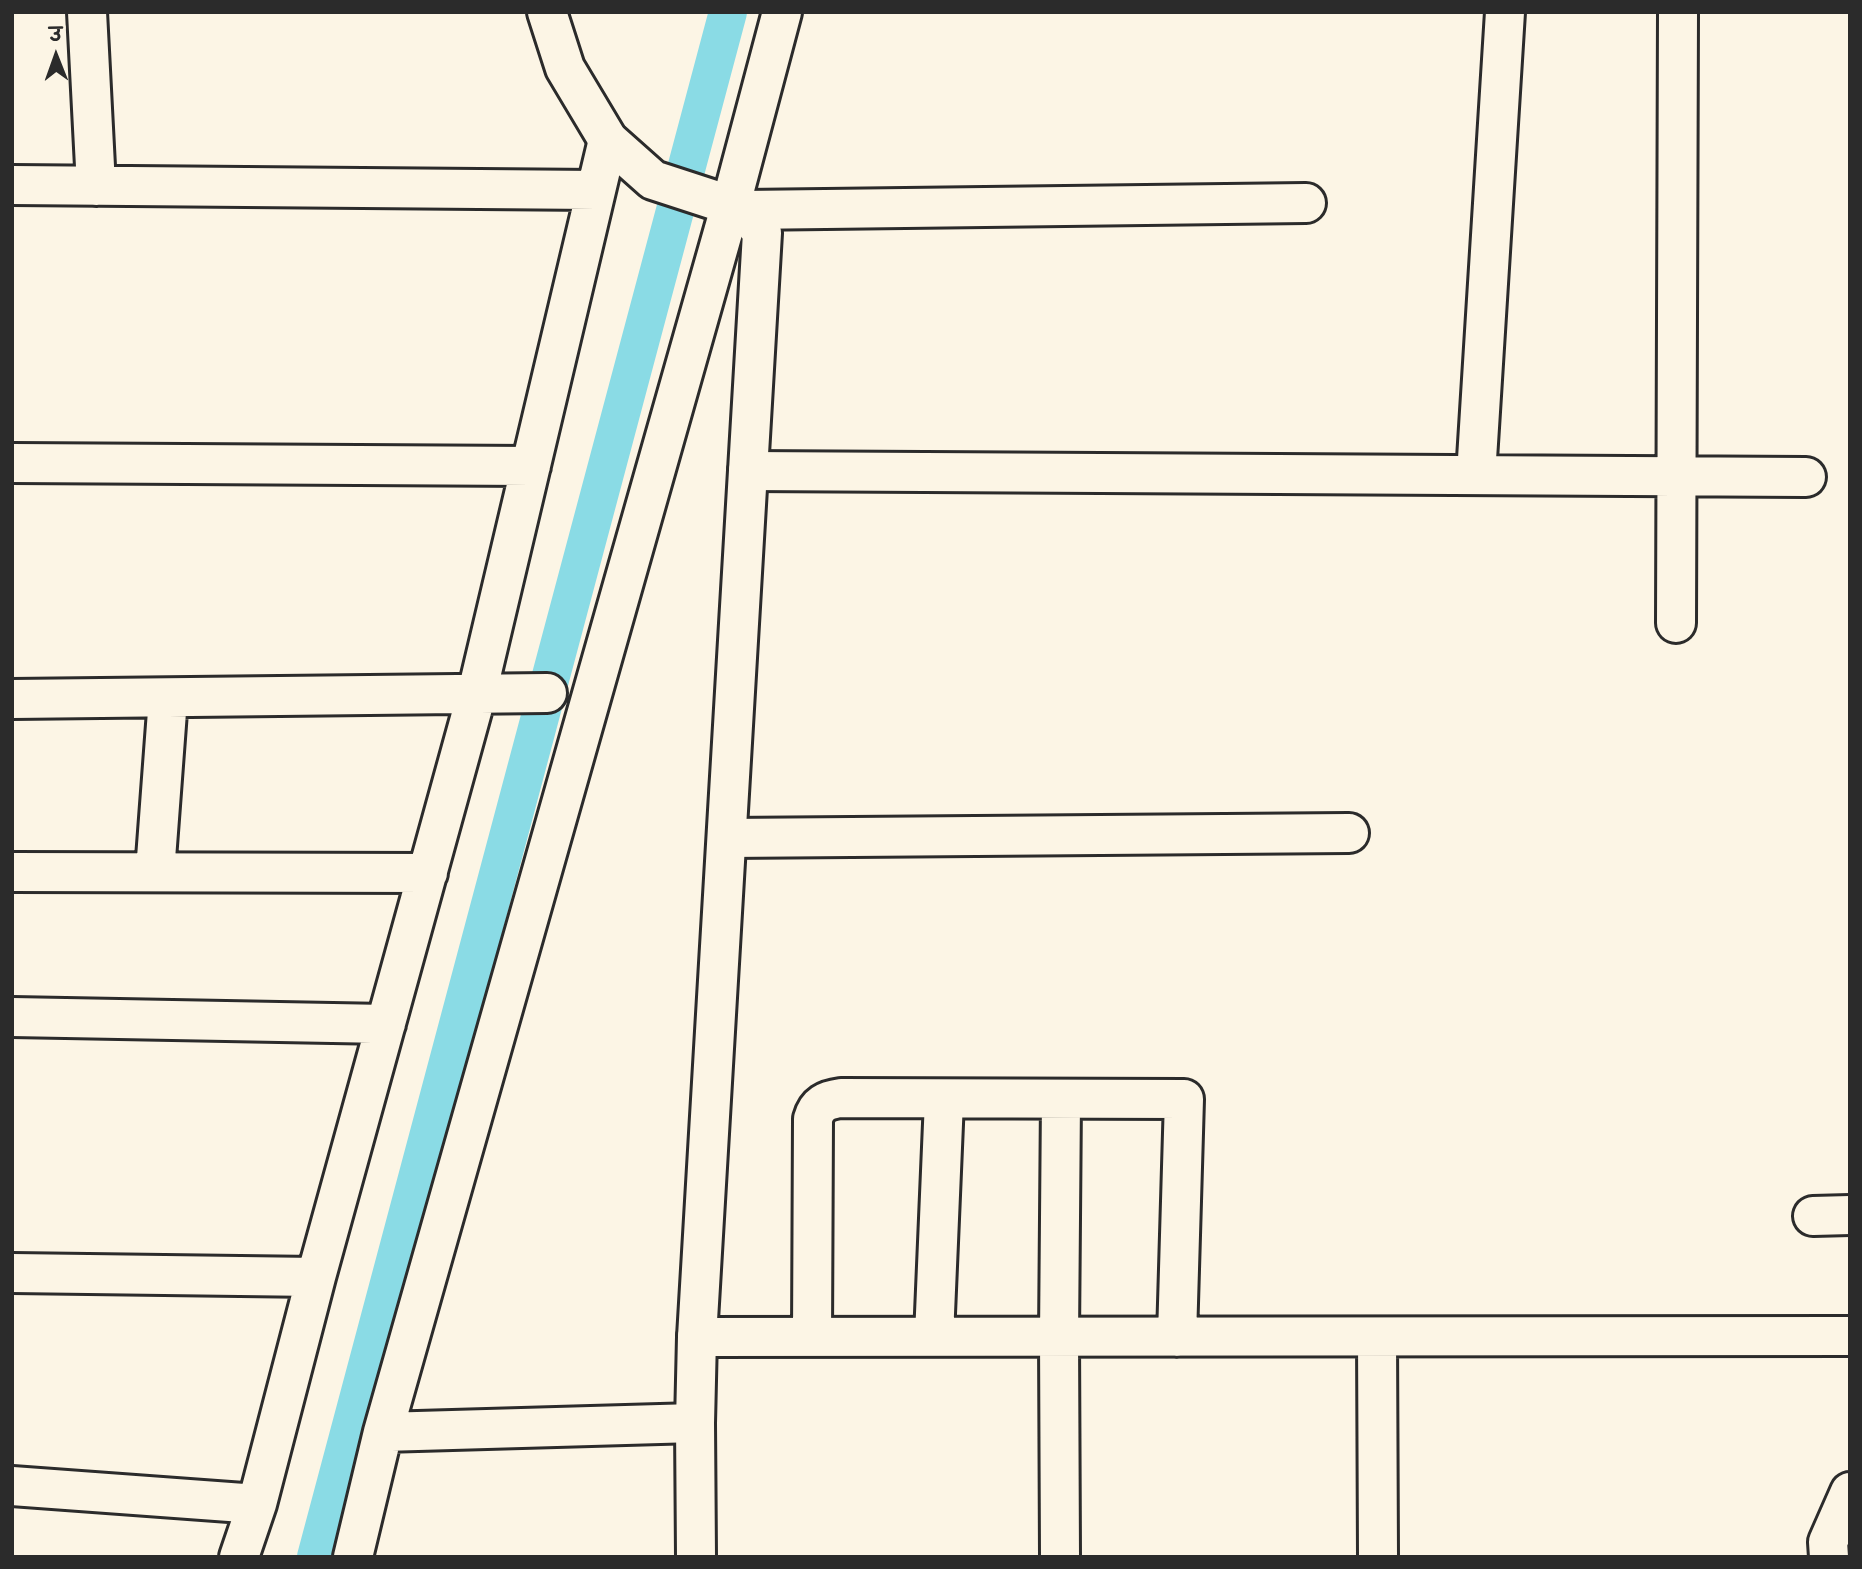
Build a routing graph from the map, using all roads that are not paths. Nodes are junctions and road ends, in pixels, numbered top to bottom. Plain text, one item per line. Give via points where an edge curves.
1 (87, 12) edge
2 (547, 12) edge
3 (782, 12) edge
4 (1504, 12) edge
5 (1678, 12) edge
6 (608, 140) junction
7 (12, 185) edge
8 (96, 186) junction
9 (596, 190) junction
10 (1306, 203) dead end
11 (735, 206) junction
12 (12, 463) edge
13 (531, 466) junction
14 (748, 471) junction
15 (1476, 475) junction
16 (1806, 477) dead end
17 (1677, 478) junction
18 (1676, 623) dead end
19 (477, 693) junction
20 (547, 693) dead end
21 (168, 698) junction
22 (12, 699) edge
23 (1349, 833) dead end
24 (727, 838) junction
25 (12, 872) edge
26 (155, 872) junction
27 (428, 873) junction
28 (12, 1017) edge
29 (386, 1024) junction
30 (1061, 1099) junction
31 (944, 1100) junction
32 (12, 1273) edge
33 (316, 1277) junction
34 (1377, 1336) junction
35 (1850, 1336) edge
36 (697, 1337) junction
37 (812, 1337) junction
38 (934, 1337) junction
39 (1059, 1337) junction
40 (1177, 1337) junction
41 (695, 1423) junction
42 (383, 1432) junction
43 (12, 1486) edge
44 (1850, 1492) edge
45 (257, 1504) junction
46 (239, 1557) edge
47 (353, 1557) edge
48 (696, 1557) edge
49 (1060, 1557) edge
50 (1378, 1557) edge
51 (1829, 1557) edge

1 - 8 street
2 - 6 street via 565,68
3 - 11 street
4 - 15 street
5 - 17 street
6 - 9 street
6 - 11 street via 653,180
7 - 8 street
8 - 9 street
9 - 13 street
10 - 11 street
11 - 14 street via 762,233
11 - 42 street
12 - 13 street
13 - 19 street
14 - 15 street
14 - 24 street
15 - 17 street
16 - 17 street
17 - 18 street
19 - 20 street
19 - 21 street
19 - 27 street
21 - 22 street
21 - 26 street
23 - 24 street
24 - 36 street
25 - 26 street
26 - 27 street
27 - 29 street
28 - 29 street
29 - 33 street
30 - 31 street
30 - 39 street
30 - 40 street via 1184,1099
31 - 37 street via 841,1098 816,1108
31 - 38 street
32 - 33 street
33 - 45 street
34 - 35 street
34 - 40 street
34 - 50 street
36 - 37 street
36 - 41 street
37 - 38 street
38 - 39 street
39 - 40 street
39 - 49 street
41 - 42 street
41 - 48 street
42 - 47 street
43 - 45 street
44 - 51 street via 1828,1542
45 - 46 street

